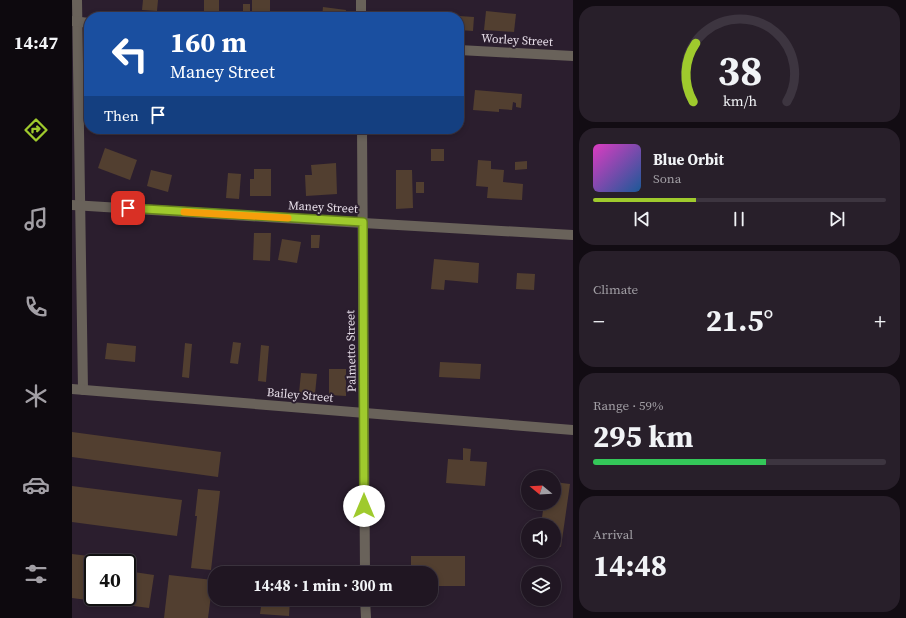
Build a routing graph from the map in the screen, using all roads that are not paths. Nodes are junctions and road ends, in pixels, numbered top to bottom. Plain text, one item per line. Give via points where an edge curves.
1 (77, 0) edge
2 (361, 0) edge
3 (361, 12) edge
4 (75, 22) edge
5 (464, 50) edge
6 (573, 56) edge
7 (362, 134) edge
8 (76, 205) edge
9 (363, 222) junction
10 (573, 235) edge
11 (72, 389) edge
12 (83, 390) junction
13 (365, 413) junction
14 (573, 430) edge
15 (365, 566) edge
16 (365, 606) edge
17 (366, 618) edge

1 - 4 street
2 - 3 street
4 - 8 street
5 - 6 street, Worley Street
7 - 9 street, Palmetto Street
8 - 9 street, Maney Street
8 - 12 street
9 - 10 street, Maney Street
9 - 13 street, Palmetto Street
11 - 12 street, Bailey Street
12 - 13 street, Bailey Street
13 - 14 street, Bailey Street
13 - 15 street, Palmetto Street
16 - 17 street

